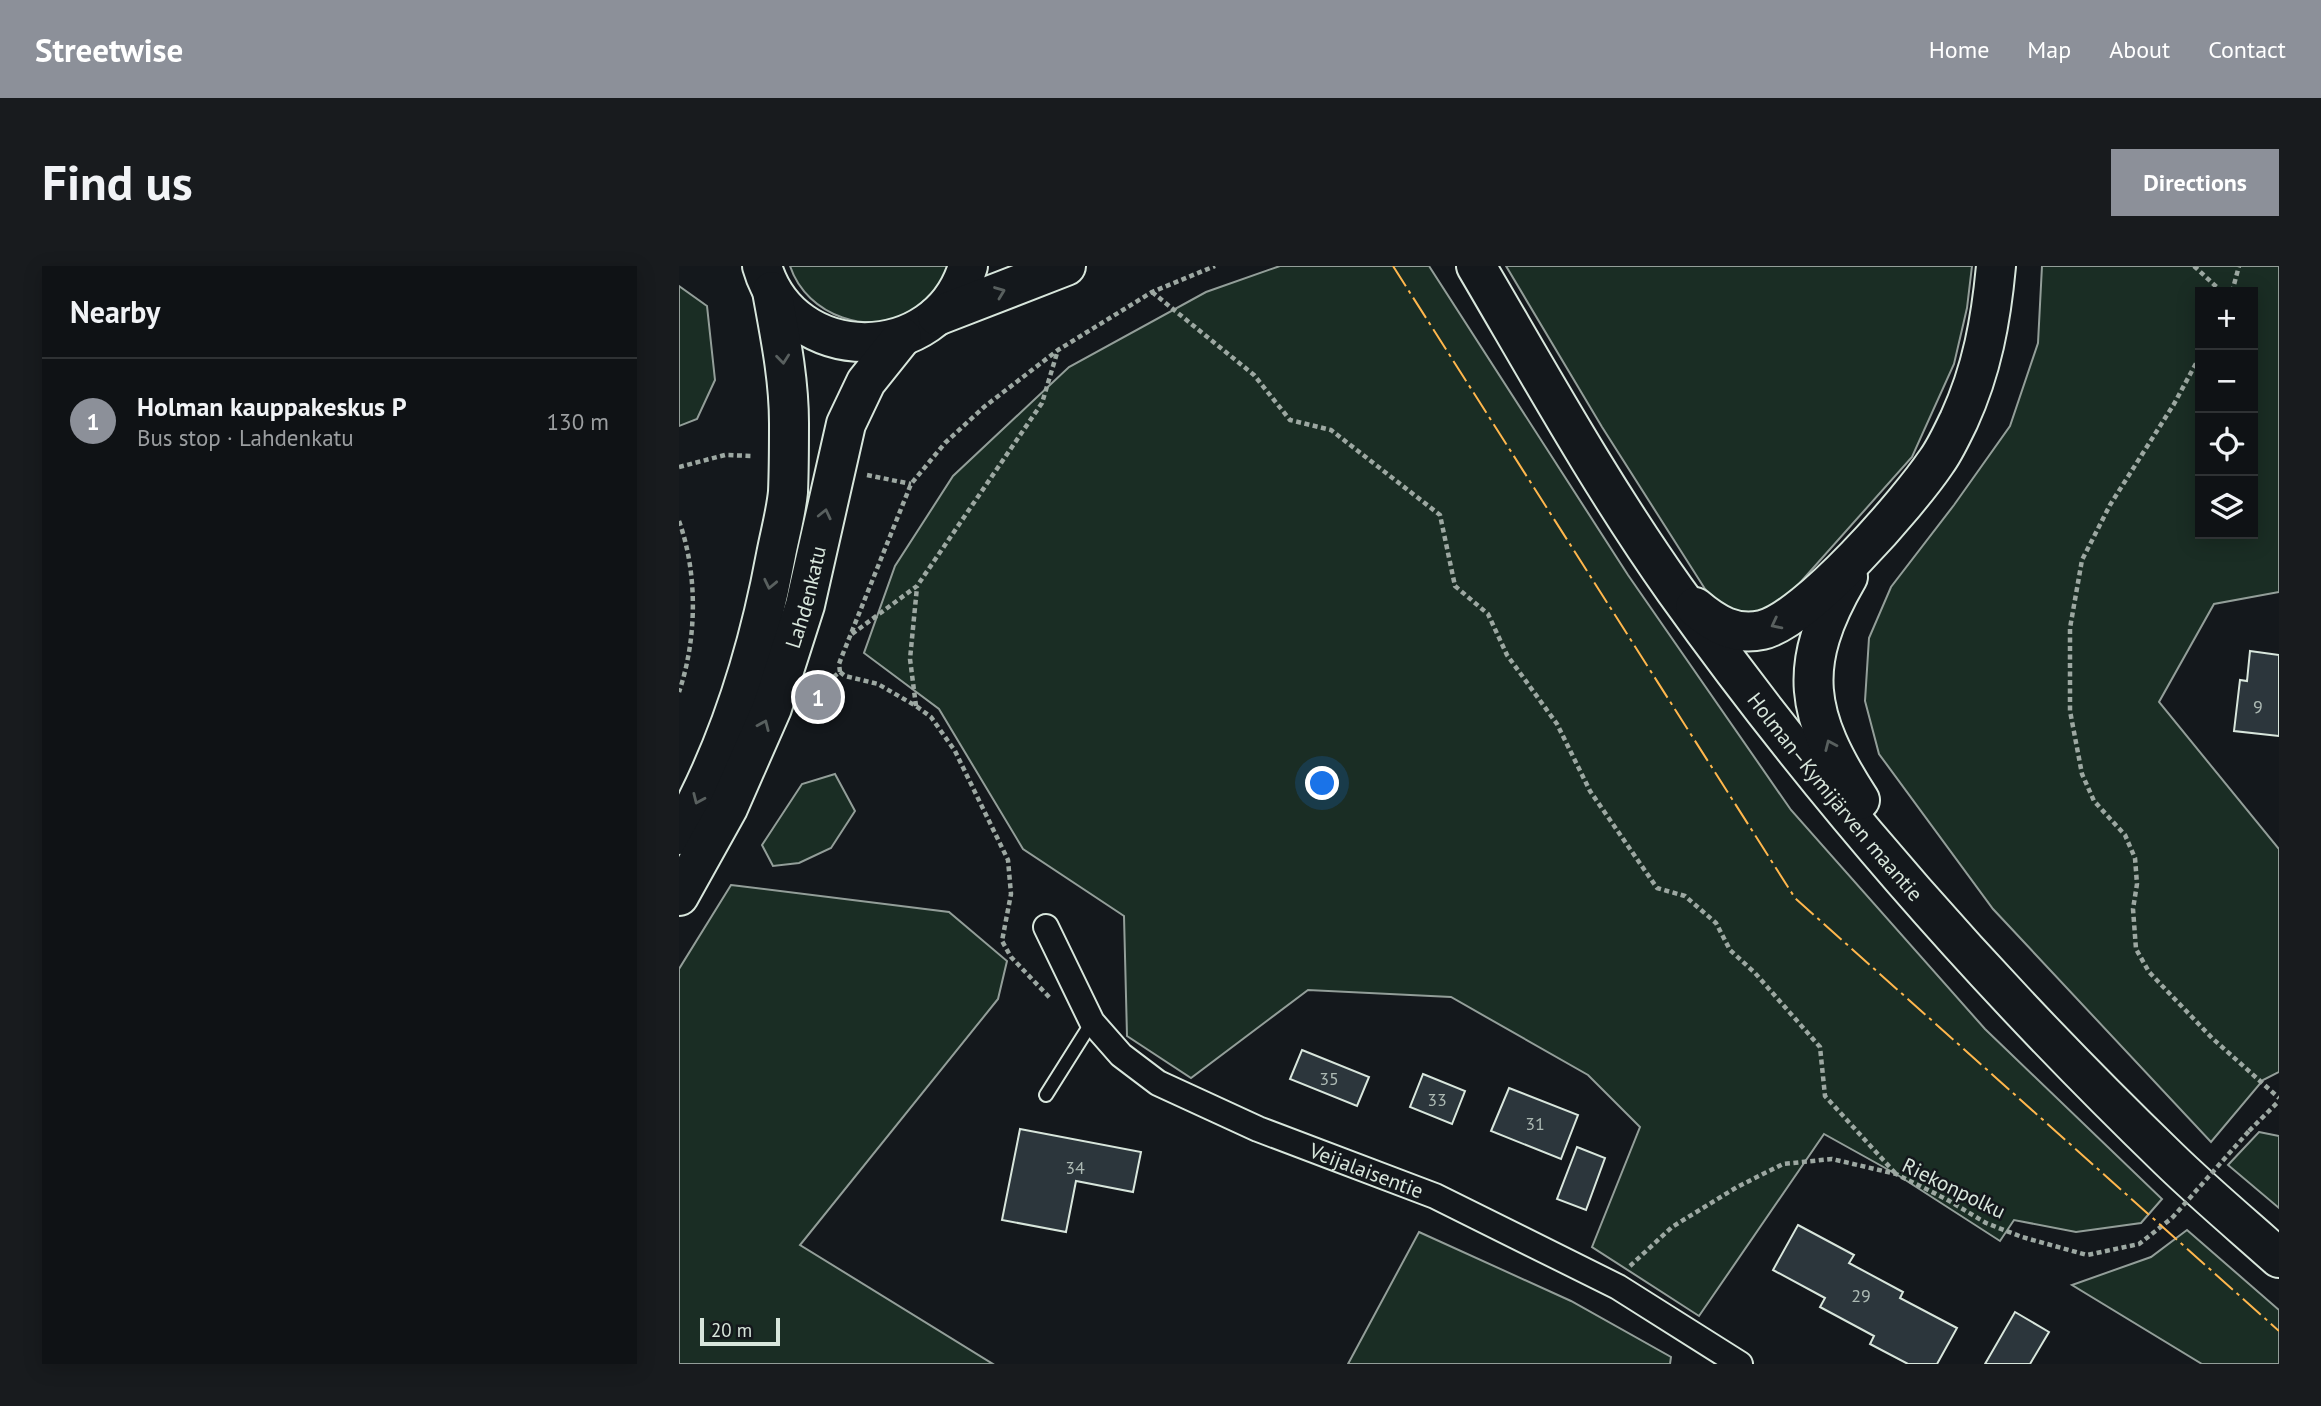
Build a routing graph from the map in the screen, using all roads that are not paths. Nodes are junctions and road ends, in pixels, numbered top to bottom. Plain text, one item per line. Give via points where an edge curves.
1 (968, 266) edge
2 (1066, 266) edge
3 (1476, 266) edge
4 (1996, 266) edge
5 (764, 274) edge
6 (937, 316) junction
7 (902, 337) junction
8 (1864, 548) junction
9 (1675, 590) junction
10 (679, 835) edge
11 (679, 895) edge
12 (1945, 926) junction
13 (1046, 927) dead end
14 (1092, 1022) junction
15 (1046, 1095) dead end
16 (2279, 1258) edge
17 (1740, 1364) edge

1 - 6 main road via 953,297
6 -> 2 main road
3 - 9 main road, Holman–Kymijärven maantie via 1621,509
4 - 8 main road via 1980,368 1959,418 1938,460
5 - 7 main road via 786,309 810,328 856,343
5 -> 10 main road, Lahdenkatu via 783,352 789,421 787,494 751,666 723,743
6 - 7 main road
11 -> 7 main road, Lahdenkatu via 728,808 772,708 805,605 846,424 866,382
8 -> 9 main road via 1784,621 1764,630 1727,629
12 -> 8 main road via 1842,772 1817,710 1814,657 1822,627
9 - 12 main road, Holman–Kymijärven maantie via 1826,788
12 - 16 main road, Holman–Kymijärven maantie via 2064,1055 2171,1161
13 - 14 street, Veijalaisentie
14 - 15 lane
14 - 17 street, Veijalaisentie via 1121,1055 1159,1083 1258,1129 1435,1196 1618,1287

